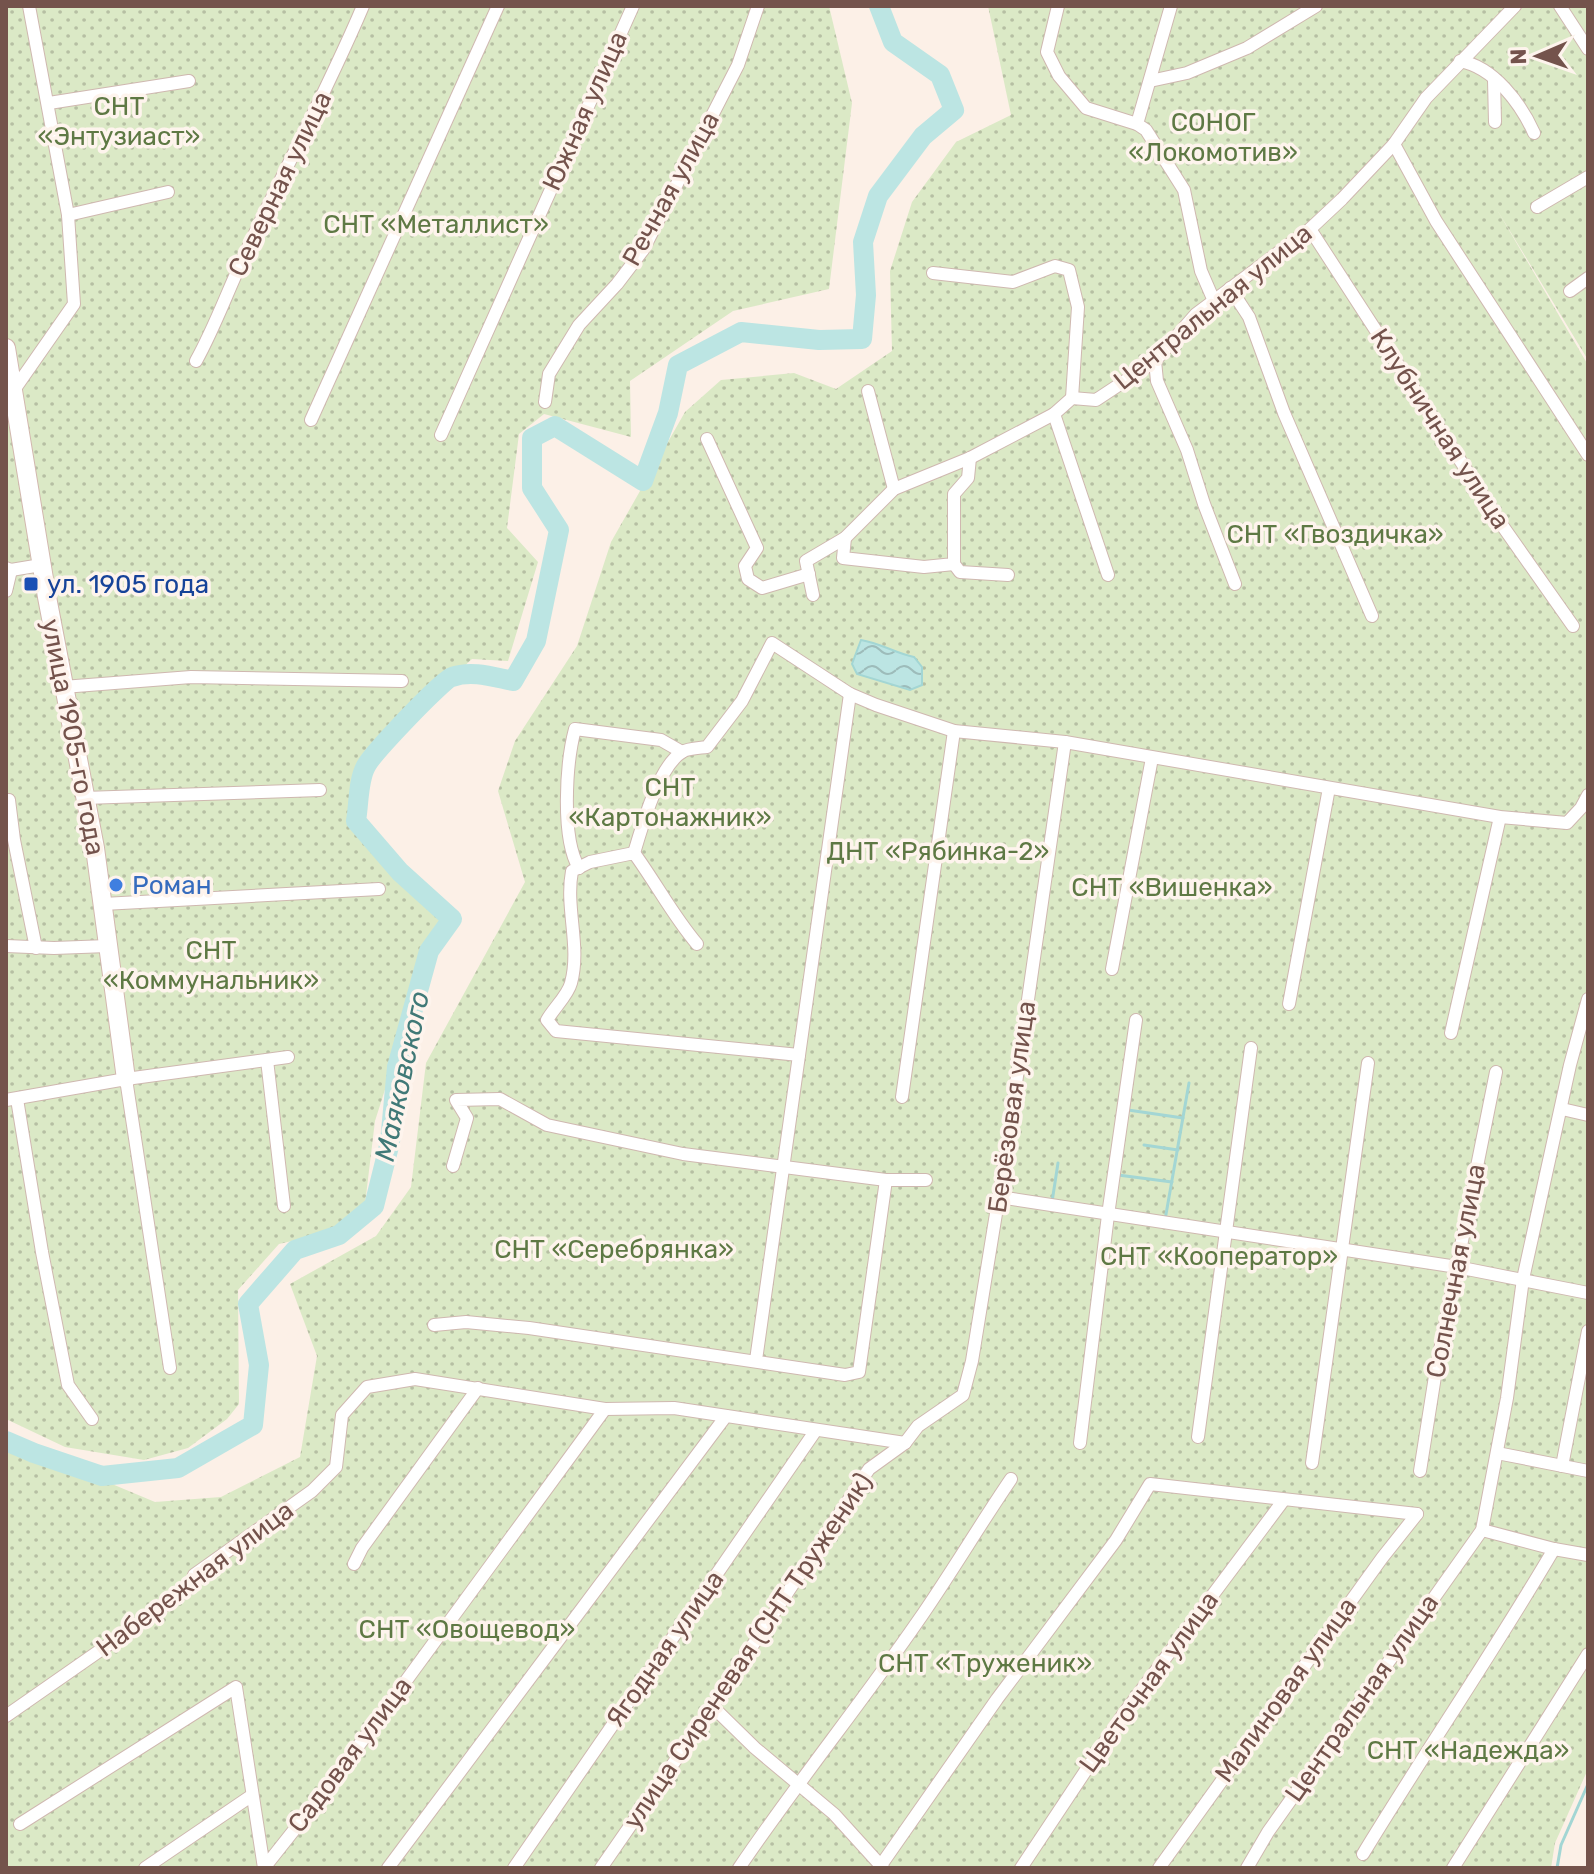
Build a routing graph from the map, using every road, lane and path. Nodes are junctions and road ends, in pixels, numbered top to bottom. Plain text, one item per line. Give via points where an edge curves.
1 (29, 6) edge
2 (363, 6) edge
3 (498, 6) edge
4 (633, 6) edge
5 (758, 6) edge
6 (1058, 6) edge
7 (1171, 6) edge
8 (1316, 6) edge
9 (1515, 6) edge
10 (1560, 6) edge
11 (1588, 49) edge
12 (1460, 61) junction
13 (1494, 80) junction
14 (189, 81) dead end
15 (1150, 81) junction
16 (49, 103) junction
17 (1495, 122) dead end
18 (1137, 124) junction
19 (1534, 133) dead end
20 (1394, 144) junction
21 (1588, 177) edge
22 (168, 192) dead end
23 (1537, 207) dead end
24 (68, 215) junction
25 (1310, 229) junction
26 (933, 273) dead end
27 (1588, 278) edge
28 (1230, 288) junction
29 (1570, 291) dead end
30 (1214, 301) junction
31 (6, 348) edge
32 (196, 361) dead end
33 (1155, 361) junction
34 (14, 390) junction
35 (868, 391) dead end
36 (1072, 398) junction
37 (545, 402) dead end
38 (1054, 414) junction
39 (311, 420) dead end
40 (441, 435) dead end
41 (707, 439) dead end
42 (1588, 455) edge
43 (970, 458) junction
44 (894, 489) junction
45 (845, 538) junction
46 (954, 564) junction
47 (41, 565) junction
48 (8, 569) edge
49 (809, 574) junction
50 (1008, 575) dead end
51 (1108, 575) dead end
52 (1235, 584) dead end
53 (6, 591) edge
54 (813, 595) dead end
55 (1372, 616) dead end
56 (1573, 626) dead end
57 (402, 681) dead end
58 (63, 687) junction
59 (850, 694) junction
60 (954, 731) junction
61 (1065, 742) junction
62 (682, 752) junction
63 (1152, 758) junction
64 (1329, 788) junction
65 (320, 790) dead end
66 (1588, 796) edge
67 (84, 798) junction
68 (9, 800) dead end
69 (1584, 811) edge
70 (1500, 817) junction
71 (634, 853) junction
72 (579, 868) junction
73 (379, 889) dead end
74 (103, 904) junction
75 (697, 944) dead end
76 (6, 946) edge
77 (108, 946) junction
78 (36, 948) junction
79 (1112, 969) dead end
80 (1588, 999) edge
81 (1289, 1004) dead end
82 (1136, 1020) dead end
83 (1585, 1022) edge
84 (1451, 1033) dead end
85 (1251, 1048) dead end
86 (799, 1055) junction
87 (288, 1057) dead end
88 (267, 1060) junction
89 (1368, 1063) dead end
90 (1496, 1072) dead end
91 (126, 1079) junction
92 (902, 1097) dead end
93 (12, 1099) edge
94 (1562, 1109) junction
95 (1588, 1115) edge
96 (453, 1166) dead end
97 (784, 1167) junction
98 (886, 1180) junction
99 (926, 1180) dead end
100 (999, 1197) junction
101 (284, 1206) dead end
102 (1108, 1215) junction
103 (1226, 1234) junction
104 (1341, 1251) junction
105 (1457, 1267) junction
106 (1523, 1279) junction
107 (1588, 1293) edge
108 (434, 1325) dead end
109 (1588, 1331) edge
110 (756, 1360) junction
111 (170, 1368) dead end
112 (478, 1388) junction
113 (605, 1409) junction
114 (726, 1416) junction
115 (92, 1419) dead end
116 (816, 1430) junction
117 (1198, 1437) dead end
118 (905, 1443) junction
119 (1080, 1443) dead end
120 (1497, 1453) junction
121 (1312, 1463) dead end
122 (1562, 1466) junction
123 (1420, 1471) dead end
124 (1588, 1471) edge
125 (1011, 1479) dead end
126 (1283, 1501) junction
127 (1482, 1530) junction
128 (1554, 1549) junction
129 (1588, 1555) edge
130 (354, 1564) dead end
131 (1588, 1654) edge
132 (712, 1706) junction
133 (6, 1716) edge
134 (799, 1782) junction
135 (251, 1796) junction
136 (20, 1824) dead end
137 (1363, 1854) dead end
138 (881, 1867) edge
139 (145, 1868) edge
140 (264, 1868) edge
141 (388, 1868) edge
142 (514, 1868) edge
143 (601, 1868) edge
144 (739, 1868) edge
145 (1021, 1868) edge
146 (1159, 1868) edge
147 (1247, 1868) edge
148 (1453, 1868) edge

1 - 16 street
2 - 32 street, Северная улица
3 - 39 street
4 - 40 street, Южная улица
5 - 37 street, Речная улица via 738,65 643,250 579,325 549,374
6 - 18 street via 1047,52 1059,76 1086,108
7 - 15 street
8 - 15 street via 1247,48 1187,73
9 - 12 street, Центральная улица
10 - 11 street
12 - 13 street via 1475,64
12 - 20 street, Центральная улица
13 - 17 street
13 - 19 street via 1525,113
14 - 16 street
15 - 18 street
16 - 24 street
18 - 30 street via 1184,190 1201,271
20 - 25 street, Центральная улица
20 - 42 street via 1436,221
21 - 23 street
22 - 24 street
24 - 34 street via 74,304
25 - 28 street, Центральная улица
25 - 56 street, Клубничная улица
26 - 36 street via 1013,282 1055,266 1069,270 1078,307
27 - 29 street
28 - 30 street, Центральная улица
28 - 55 street via 1249,317 1284,413
30 - 33 street, Центральная улица
31 - 34 street, улица 1905-го года
33 - 36 street, Центральная улица via 1096,400
33 - 52 street via 1157,381
34 - 47 street, улица 1905-го года
35 - 44 street
36 - 38 street
38 - 43 street
38 - 51 street
41 - 49 street via 757,548 745,566 748,579 762,588
43 - 44 street
43 - 46 street via 968,478 954,494
44 - 45 street
45 - 46 street via 843,558 924,567
45 - 49 street via 806,561
46 - 50 street via 960,572
47 - 48 street
47 - 58 street, улица 1905-го года
48 - 53 street
49 - 54 street
57 - 58 street via 191,677
58 - 67 street, улица 1905-го года
59 - 60 street
59 - 62 street via 772,643 742,701 707,747
59 - 86 street
60 - 61 street
60 - 92 street
61 - 63 street
61 - 100 street, Берёзовая улица
62 - 71 street via 649,804
62 - 72 street via 661,740 575,729 567,826
63 - 64 street
63 - 79 street
64 - 70 street
64 - 81 street
65 - 67 street
66 - 69 street
67 - 74 street, улица 1905-го года
68 - 78 street
69 - 70 street via 1567,823
70 - 84 street
71 - 72 street
71 - 75 street
72 - 86 street via 572,871 568,892 571,985 547,1020 556,1031
73 - 74 street
74 - 77 street, улица 1905-го года
76 - 78 street
77 - 78 street
77 - 91 street, улица 1905-го года
80 - 83 street
82 - 102 street
83 - 94 street
85 - 103 street
86 - 97 street
87 - 88 street
88 - 91 street
88 - 101 street
89 - 104 street
90 - 105 street, Солнечная улица
91 - 93 street
91 - 111 street
93 - 115 street via 68,1385
94 - 95 street
94 - 106 street
96 - 97 street via 467,1118 456,1100 500,1099 547,1125 683,1154
97 - 98 street
97 - 110 street
98 - 99 street
98 - 110 street via 859,1372 845,1375
100 - 102 street
100 - 118 street, Берёзовая улица via 963,1395 918,1426
102 - 103 street
102 - 119 street
103 - 104 street
103 - 117 street
104 - 105 street
104 - 121 street
105 - 106 street
105 - 123 street, Солнечная улица
106 - 107 street
106 - 120 street
108 - 110 street via 466,1322 529,1328
109 - 122 street
112 - 113 street
112 - 130 street
112 - 133 street, Набережная улица via 415,1379 367,1387 342,1415 336,1467 312,1491 194,1575 191,1587
113 - 114 street via 674,1408
113 - 140 street, Садовая улица
114 - 116 street
114 - 141 street
116 - 118 street
116 - 142 street, Ягодная улица
118 - 132 street, улица Сиреневая (СНТ Труженик) via 869,1469
120 - 122 street
120 - 127 street
122 - 124 street
125 - 134 street via 919,1620
126 - 138 street via 1150,1484 1116,1540
126 - 145 street, Цветочная улица via 1122,1716
126 - 146 street, Малиновая улица via 1417,1514
127 - 128 street
127 - 147 street, Центральная улица
128 - 129 street
128 - 137 street
131 - 148 street
132 - 134 street
132 - 143 street, улица Сиреневая (СНТ Труженик)
134 - 138 street
134 - 144 street
135 - 136 street via 236,1687
135 - 139 street
135 - 140 street

